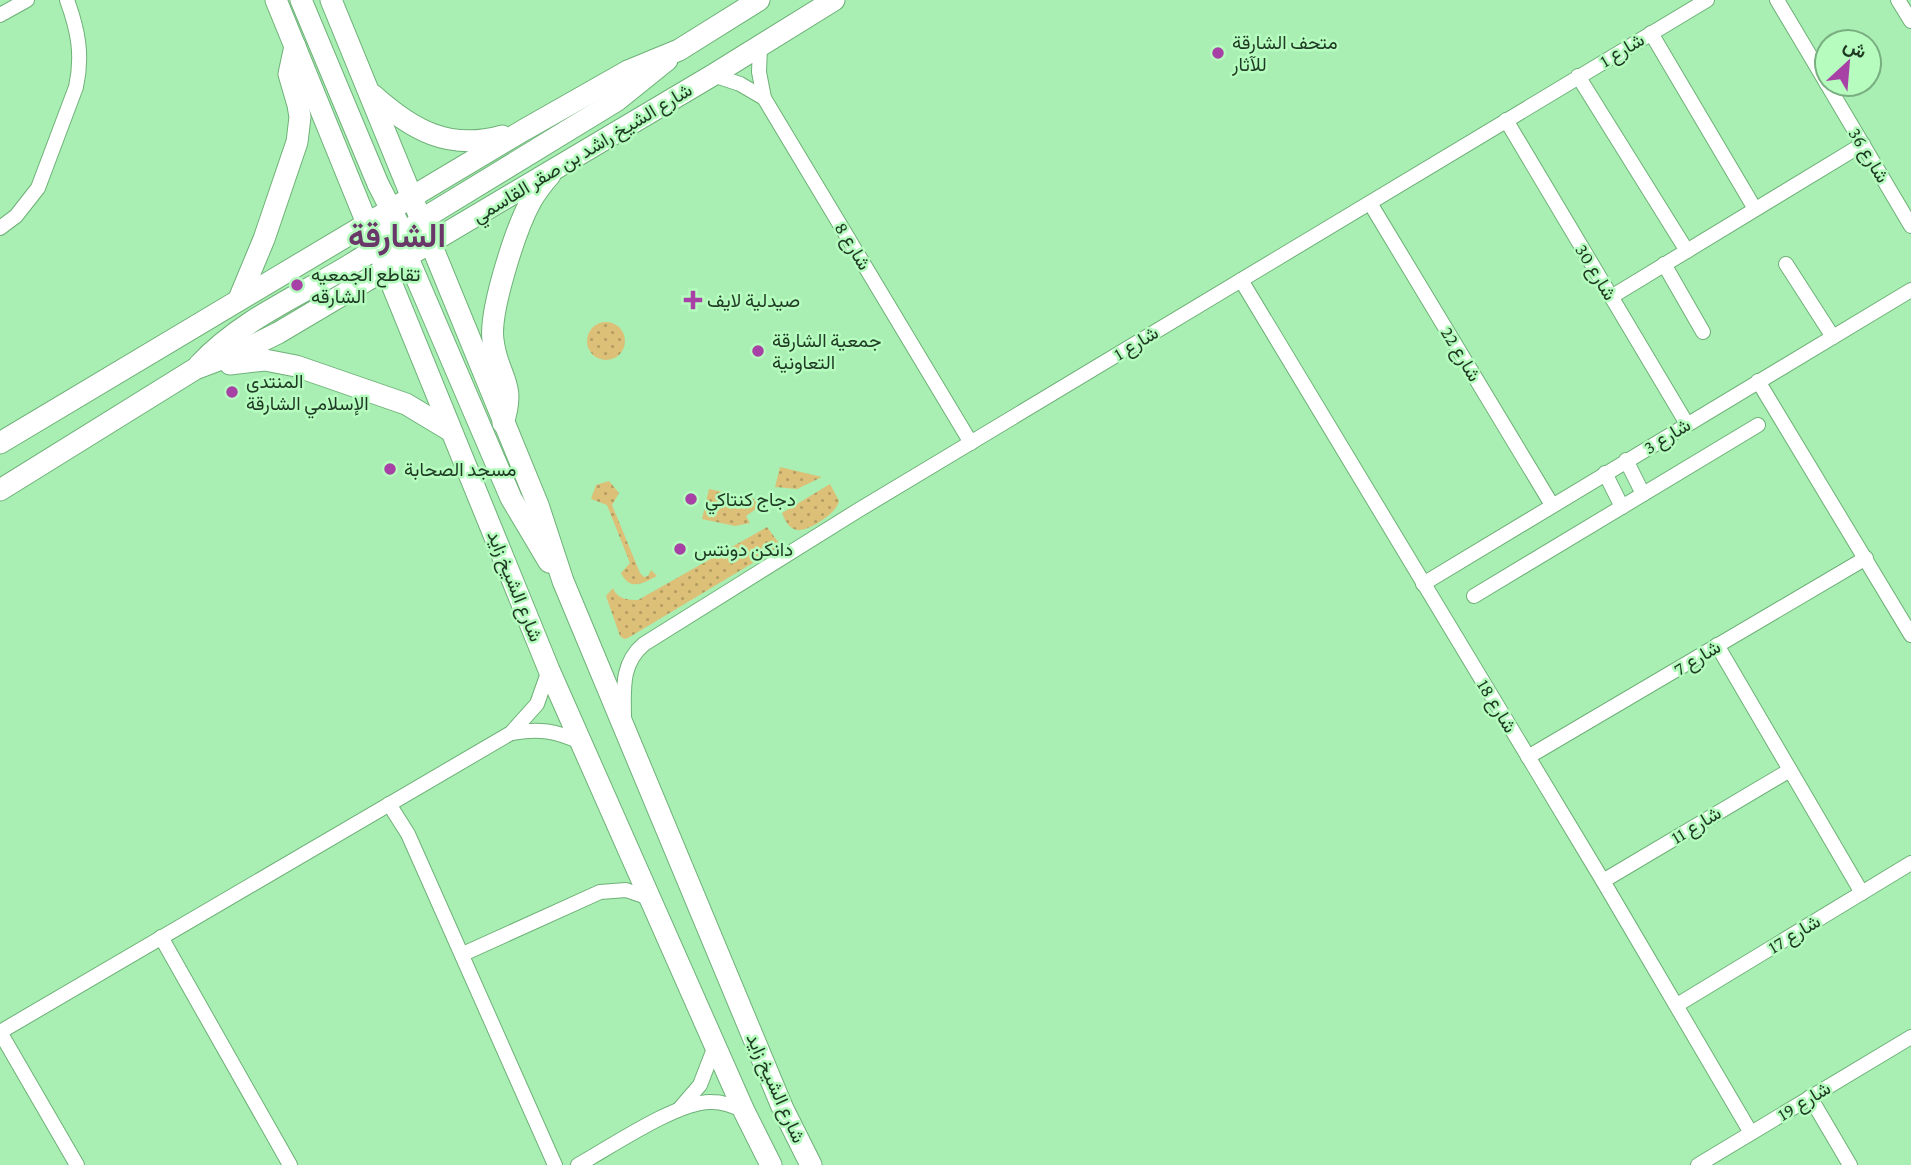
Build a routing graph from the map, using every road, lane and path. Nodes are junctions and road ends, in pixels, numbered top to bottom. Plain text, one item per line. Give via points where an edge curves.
1 (27, 0) edge
2 (67, 0) edge
3 (276, 0) edge
4 (300, 0) edge
5 (331, 0) edge
6 (759, 0) edge
7 (834, 0) edge
8 (1707, 0) edge
9 (1777, 0) edge
10 (1898, 0) edge
11 (0, 15) edge
12 (1911, 22) edge
13 (1651, 33) junction
14 (295, 46) junction
15 (760, 46) junction
16 (679, 50) junction
17 (1813, 60) edge
18 (713, 75) junction
19 (1578, 76) junction
20 (370, 92) junction
21 (764, 98) junction
22 (1835, 98) edge
23 (1506, 120) junction
24 (524, 130) junction
25 (1863, 144) junction
26 (557, 167) junction
27 (404, 176) junction
28 (378, 184) junction
29 (412, 196) junction
30 (1370, 203) junction
31 (1755, 209) junction
32 (367, 223) junction
33 (1911, 226) edge
34 (0, 228) edge
35 (398, 234) junction
36 (430, 243) junction
37 (1687, 250) junction
38 (1664, 264) junction
39 (1786, 264) dead end
40 (386, 269) junction
41 (1241, 280) junction
42 (419, 282) junction
43 (1911, 290) edge
44 (394, 291) junction
45 (1611, 296) junction
46 (239, 299) junction
47 (1703, 332) dead end
48 (1833, 337) junction
49 (195, 369) junction
50 (1758, 381) junction
51 (503, 423) junction
52 (1687, 424) junction
53 (1758, 425) dead end
54 (451, 430) junction
55 (0, 443) edge
56 (971, 443) junction
57 (1626, 460) junction
58 (1605, 473) junction
59 (0, 490) edge
60 (1643, 494) junction
61 (1552, 505) junction
62 (1622, 507) junction
63 (1866, 558) junction
64 (563, 581) junction
65 (1423, 584) junction
66 (1474, 596) dead end
67 (1911, 635) edge
68 (1717, 645) junction
69 (549, 670) junction
70 (624, 726) junction
71 (511, 733) junction
72 (580, 742) junction
73 (1528, 757) junction
74 (1790, 770) junction
75 (389, 804) junction
76 (1911, 863) edge
77 (1603, 881) junction
78 (1862, 893) junction
79 (649, 898) junction
80 (161, 937) junction
81 (463, 954) junction
82 (1677, 1005) junction
83 (0, 1032) edge
84 (1911, 1037) edge
85 (715, 1046) junction
86 (1810, 1097) junction
87 (680, 1108) junction
88 (744, 1111) junction
89 (1751, 1132) junction
90 (77, 1165) edge
91 (290, 1165) edge
92 (555, 1165) edge
93 (578, 1165) edge
94 (771, 1165) edge
95 (811, 1165) edge
96 (1698, 1165) edge
97 (1850, 1165) edge

1 - 11 street
2 - 34 street via 79,39 76,87 38,188
3 - 14 main road
4 - 28 main road
5 - 20 main road
6 - 16 main road, شارع الشيخ راشد بن صقر القاسمي
7 - 15 main road, شارع الشيخ راشد بن صقر القاسمي
8 - 13 street, شارع 1
9 - 17 street, شارع 36
10 - 12 street
13 - 19 street, شارع 1
13 - 31 street
14 - 32 main road
14 - 46 main road via 289,74 300,117 298,142
15 - 18 main road, شارع الشيخ راشد بن صقر القاسمي
15 - 21 street
16 - 24 main road, شارع الشيخ راشد بن صقر القاسمي via 617,76
16 - 35 main road via 616,101
18 - 21 street
18 - 26 main road, شارع الشيخ راشد بن صقر القاسمي
19 - 23 street, شارع 1
19 - 37 street
20 - 24 main road via 405,121 457,142 482,142
20 - 27 main road
21 - 56 street, شارع 8
22 - 25 street, شارع 36
23 - 30 street, شارع 1
23 - 45 street, شارع 30
24 - 29 main road, شارع الشيخ راشد بن صقر القاسمي
25 - 31 street
25 - 33 street, شارع 36
26 - 36 main road, شارع الشيخ راشد بن صقر القاسمي
26 - 51 main road via 522,219 493,322 493,344 509,393
27 - 28 main road via 394,187
27 - 29 main road
28 - 35 main road
29 - 35 main road, شارع الشيخ راشد بن صقر القاسمي
30 - 41 street, شارع 1
30 - 61 street, شارع 22
31 - 37 street
32 - 35 main road, شارع الشيخ راشد بن صقر القاسمي
32 - 46 main road, شارع الشيخ راشد بن صقر القاسمي
35 - 36 main road, شارع الشيخ راشد بن صقر القاسمي
35 - 40 main road, شارع الشيخ راشد بن صقر القاسمي
35 - 42 main road
35 - 49 main road via 230,335
36 - 51 main road, شارع الشيخ زايد
37 - 38 street
38 - 45 street
38 - 47 street
39 - 48 street
40 - 44 main road, شارع الشيخ زايد
40 - 49 main road, شارع الشيخ راشد بن صقر القاسمي via 278,333
41 - 56 street, شارع 1
41 - 65 street, شارع 18
42 - 44 main road via 406,278
42 - 64 main road via 511,498
43 - 48 street, شارع 3
44 - 54 main road, شارع الشيخ زايد
45 - 52 street, شارع 30
46 - 55 main road, شارع الشيخ راشد بن صقر القاسمي
48 - 50 street, شارع 3
49 - 54 main road via 248,361 281,362 406,404
49 - 59 main road, شارع الشيخ راشد بن صقر القاسمي
50 - 52 street, شارع 3
50 - 63 street
51 - 64 main road, شارع الشيخ زايد via 538,505
52 - 57 street, شارع 3
53 - 60 street
54 - 69 main road, شارع الشيخ زايد
56 - 70 street, شارع 1 via 638,649 625,671
57 - 58 street, شارع 3
57 - 60 street
58 - 61 street, شارع 3
58 - 62 street
60 - 62 street
61 - 65 street, شارع 3
62 - 66 street
63 - 67 street
63 - 68 street, شارع 7
64 - 70 main road, شارع الشيخ زايد
65 - 73 street, شارع 18
68 - 73 street, شارع 7
68 - 74 street
69 - 71 street via 537,704
69 - 72 main road, شارع الشيخ زايد
70 - 95 main road, شارع الشيخ زايد via 783,1109
71 - 72 street via 546,730
71 - 75 street
72 - 79 main road, شارع الشيخ زايد
73 - 77 street, شارع 18
74 - 77 street, شارع 11
74 - 78 street
75 - 80 street
75 - 81 street via 408,834
76 - 78 street, شارع 17
77 - 82 street, شارع 18
78 - 82 street, شارع 17
79 - 81 street via 618,889 600,892
79 - 85 main road, شارع الشيخ زايد
80 - 83 street
80 - 91 street
81 - 92 street
82 - 89 street, شارع 18
83 - 90 street
84 - 86 street, شارع 19
85 - 87 street via 700,1084
85 - 88 main road, شارع الشيخ زايد
86 - 89 street, شارع 19
86 - 97 street
87 - 88 street via 712,1102
87 - 93 street
88 - 94 main road, شارع الشيخ زايد
89 - 96 street, شارع 19

